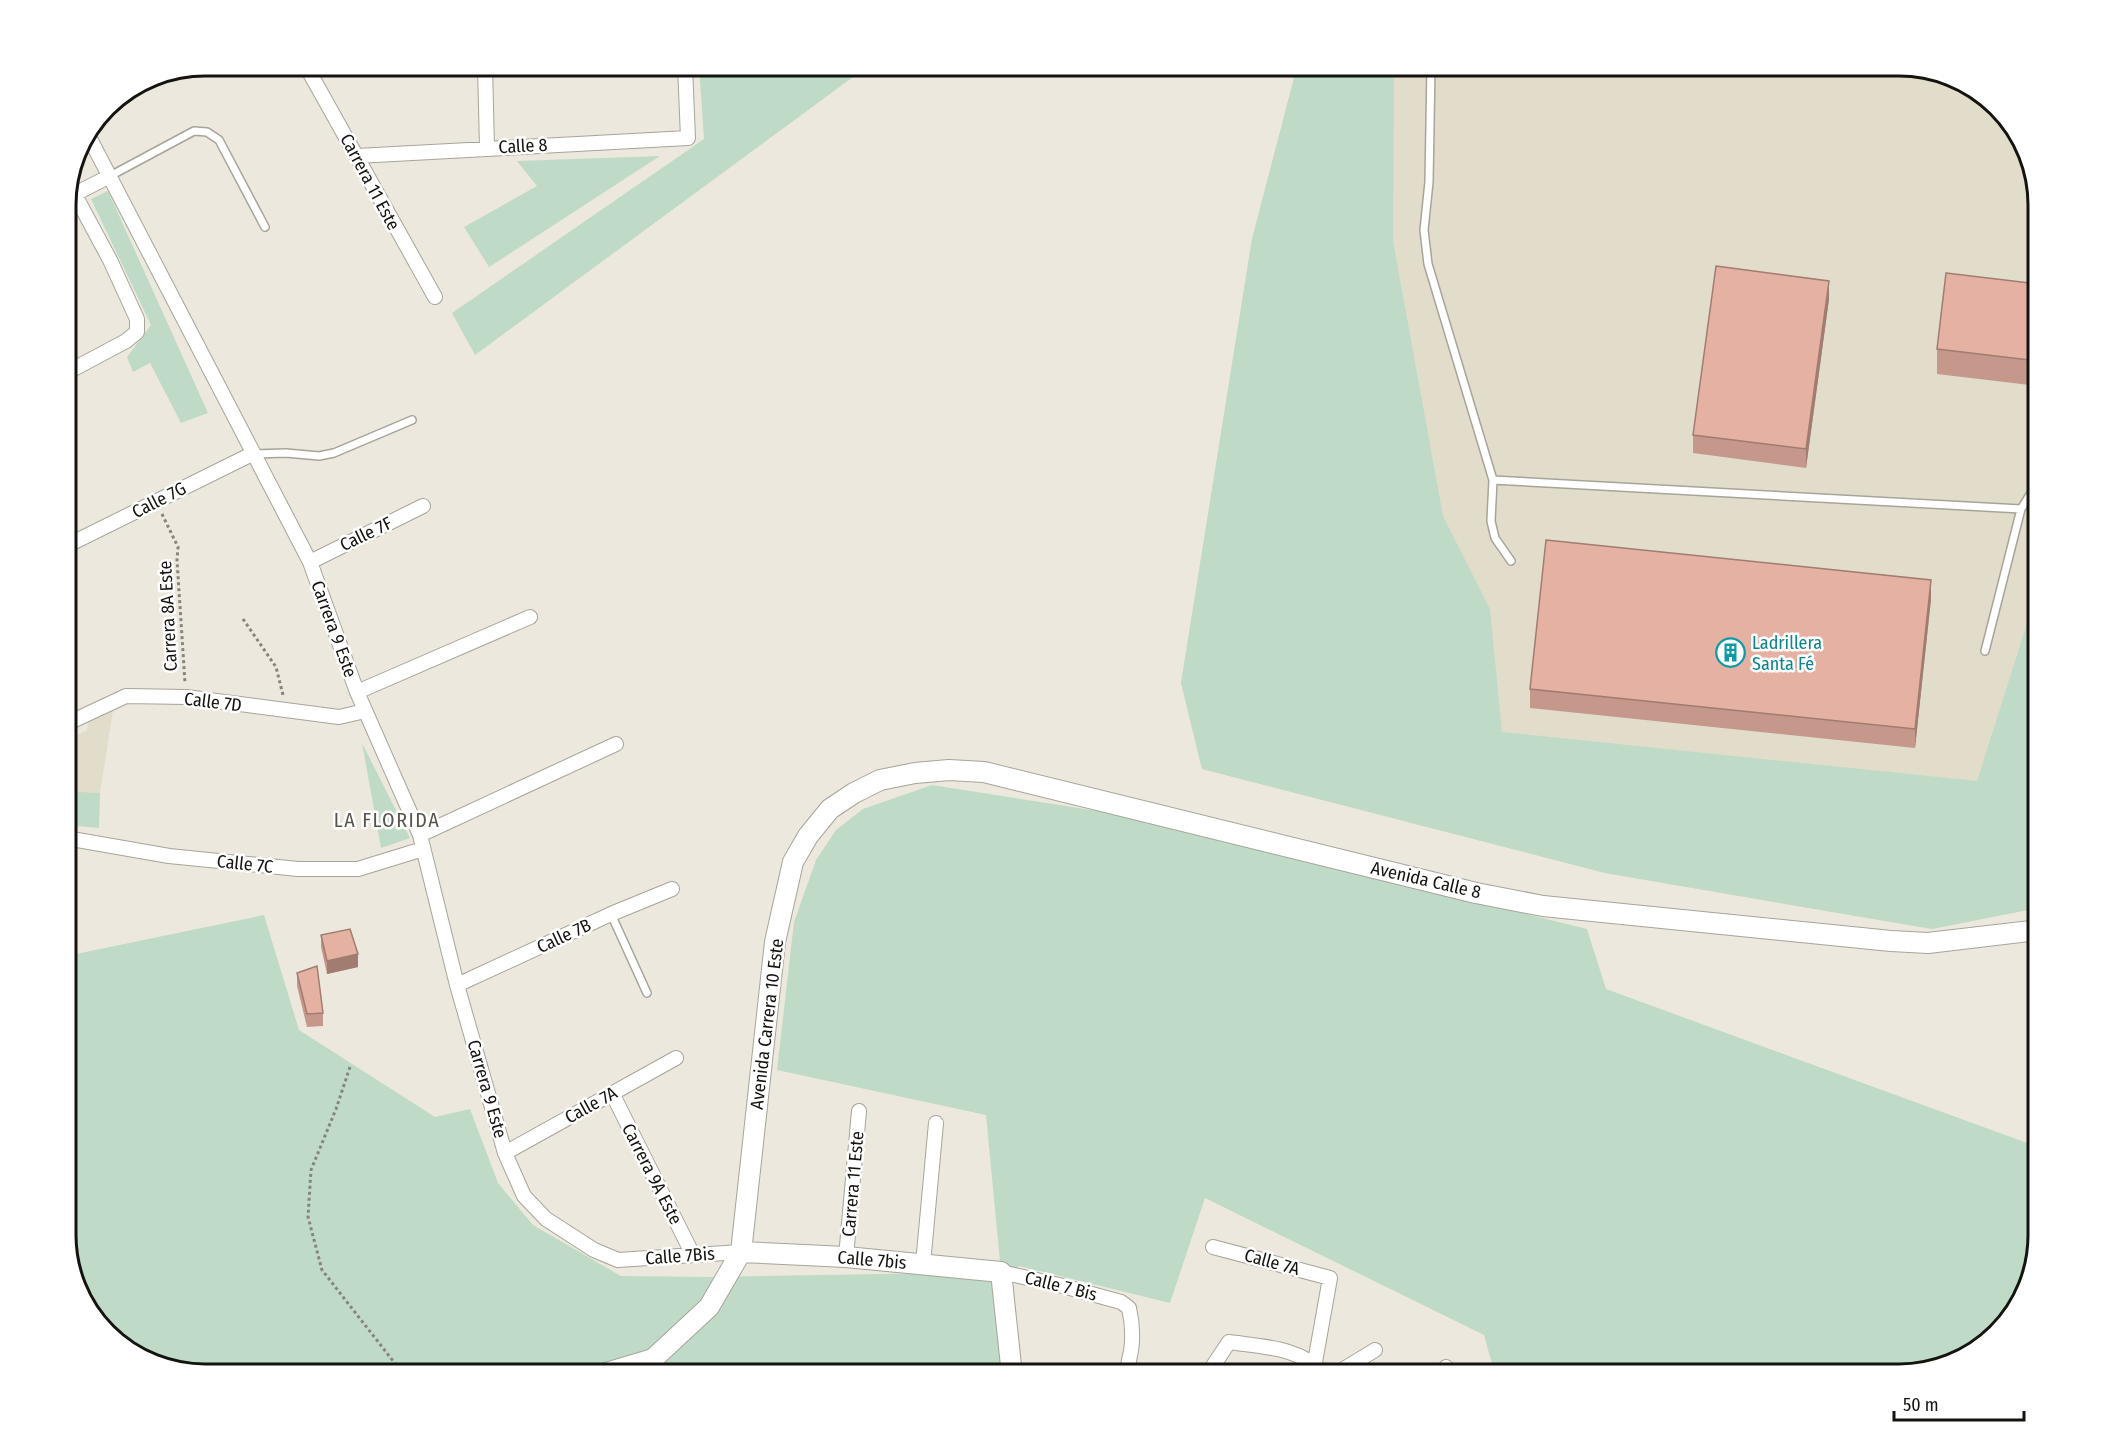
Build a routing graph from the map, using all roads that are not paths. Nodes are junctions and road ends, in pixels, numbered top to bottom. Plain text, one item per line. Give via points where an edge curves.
1 (1431, 76) edge
2 (312, 77) edge
3 (485, 77) edge
4 (685, 77) edge
5 (93, 144) edge
6 (487, 148) junction
7 (357, 156) junction
8 (110, 176) junction
9 (77, 193) edge
10 (77, 208) edge
11 (265, 227) dead end
12 (435, 297) dead end
13 (77, 367) edge
14 (412, 420) dead end
15 (252, 454) junction
16 (1493, 480) junction
17 (2028, 498) edge
18 (423, 506) dead end
19 (2021, 509) junction
20 (77, 541) edge
21 (1511, 561) dead end
22 (310, 562) junction
23 (530, 617) dead end
24 (1984, 651) dead end
25 (357, 692) junction
26 (365, 711) junction
27 (77, 719) edge
28 (616, 744) dead end
29 (830, 809) joint
30 (77, 840) edge
31 (422, 842) junction
32 (672, 889) dead end
33 (611, 914) junction
34 (2028, 931) edge
35 (457, 985) junction
36 (647, 993) dead end
37 (676, 1058) dead end
38 (612, 1093) junction
39 (859, 1111) dead end
40 (936, 1123) dead end
41 (506, 1153) junction
42 (1213, 1247) dead end
43 (741, 1252) junction
44 (693, 1255) junction
45 (846, 1257) junction
46 (618, 1260) joint
47 (923, 1264) junction
48 (1001, 1272) junction
49 (1375, 1350) dead end
50 (1315, 1362) joint
51 (636, 1364) edge
52 (1011, 1364) edge
53 (1129, 1364) edge
54 (1214, 1364) edge
55 (1352, 1364) edge

1 - 16 lane via 1424,230 1428,264
2 - 7 street, Carrera 11 Este
3 - 6 street
4 - 6 street, Calle 8 via 688,138
5 - 8 street, Carrera 9 Este
6 - 7 street, Calle 8
7 - 12 street, Carrera 11 Este
8 - 9 street
8 - 11 lane via 194,131 207,132 219,140
8 - 15 street, Carrera 9 Este
10 - 13 street via 110,260 138,319 137,332 126,341
14 - 15 lane via 334,453
15 - 20 street, Calle 7G
15 - 22 street, Carrera 9 Este
16 - 19 lane
16 - 21 lane via 1491,521 1495,538
17 - 19 lane
18 - 22 street, Calle 7F
19 - 24 lane
22 - 25 street, Carrera 9 Este
23 - 25 street
25 - 26 street, Carrera 9 Este
26 - 27 street, Calle 7D via 339,717 186,697 126,696
26 - 31 street, Carrera 9 Este
28 - 31 street, Calle 7C
29 - 34 main road, Avenida Calle 8 via 880,780 949,770 984,772 1543,906 1928,943
29 - 43 main road, Avenida Carrera 10 Este via 793,862 776,942
30 - 31 street, Calle 7C via 169,856 298,869 358,868
31 - 35 street, Carrera 9 Este
32 - 33 street, Calle 7B
33 - 35 street, Calle 7B
33 - 36 lane
35 - 41 street, Carrera 9 Este
37 - 38 street, Calle 7A
38 - 41 street, Calle 7A
38 - 44 street, Carrera 9A Este
39 - 45 street, Carrera 11 Este
40 - 47 street
41 - 46 street, Carrera 9 Este via 524,1196 546,1219 594,1250
42 - 50 street, Calle 7A via 1330,1278
43 - 44 street, Calle 7Bis
43 - 45 main road, Calle 7bis
43 - 51 main road via 709,1306 653,1359
44 - 46 street, Calle 7Bis
45 - 47 main road, Calle 7bis
47 - 48 main road, Calle 7bis
48 - 52 main road
48 - 53 street, Calle 7 Bis via 1121,1302 1130,1308
49 - 55 street
50 - 54 street via 1282,1348 1229,1342

